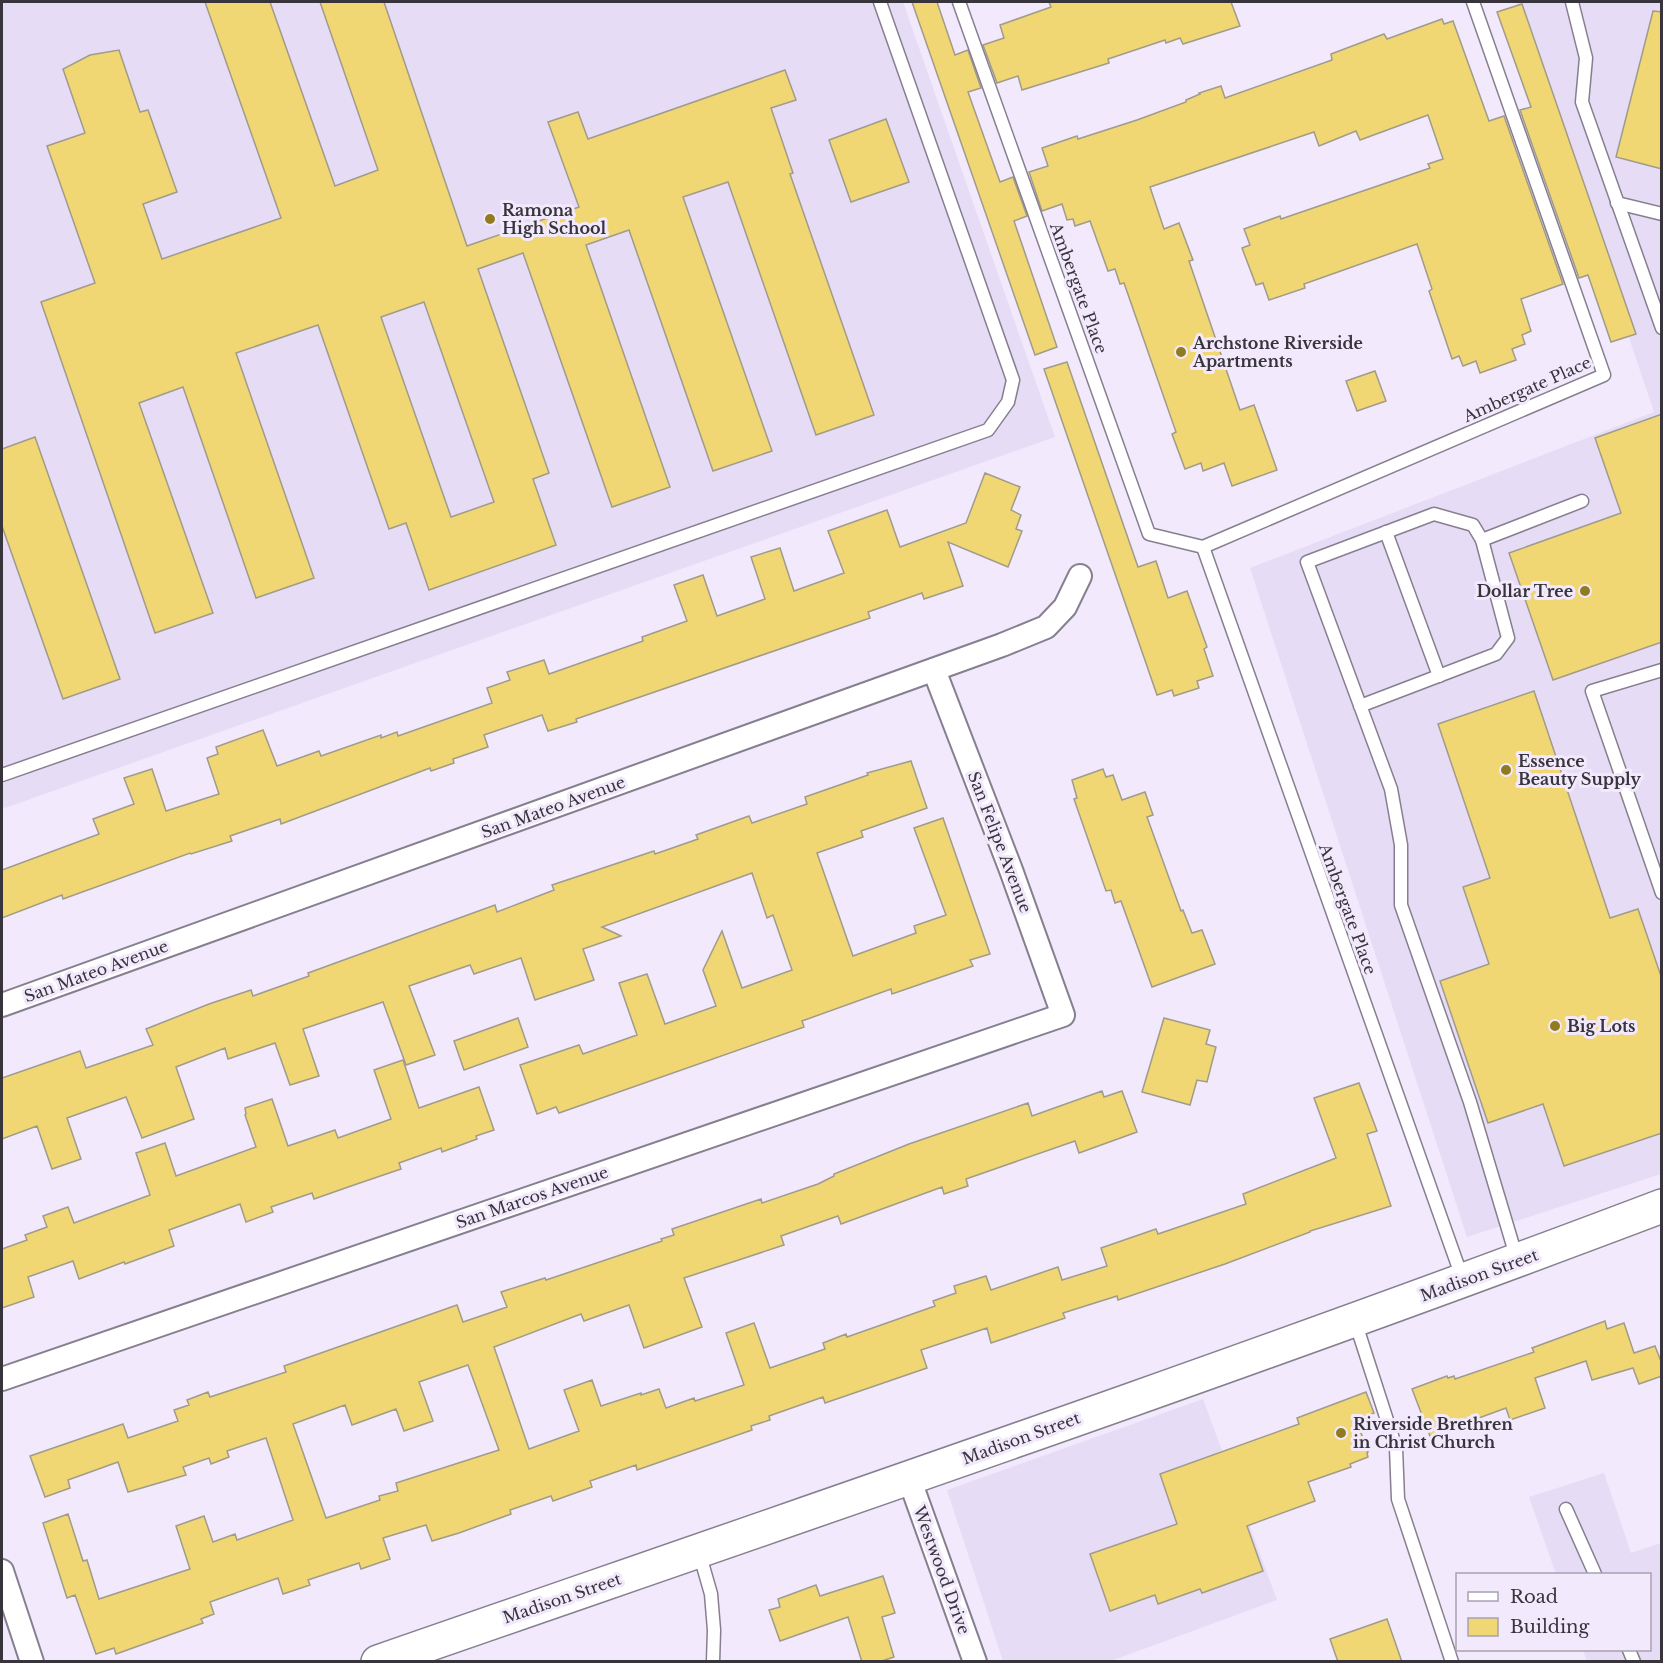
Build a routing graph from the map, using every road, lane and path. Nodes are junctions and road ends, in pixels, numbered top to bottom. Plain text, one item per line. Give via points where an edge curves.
1 (880, 2) edge
2 (959, 2) edge
3 (1473, 2) edge
4 (1572, 2) edge
5 (1617, 203) junction
6 (1662, 214) edge
7 (1662, 328) edge
8 (1582, 501) dead end
9 (1386, 531) junction
10 (1482, 540) junction
11 (1203, 547) junction
12 (1080, 576) dead end
13 (934, 670) junction
14 (1662, 670) edge
15 (1439, 676) junction
16 (1360, 706) junction
17 (2, 775) edge
18 (1662, 893) edge
19 (2, 1005) edge
20 (1063, 1015) joint
21 (1662, 1206) edge
22 (1518, 1260) junction
23 (1463, 1281) junction
24 (1354, 1320) junction
25 (2, 1379) edge
26 (909, 1478) junction
27 (1566, 1509) dead end
28 (699, 1551) junction
29 (2, 1571) edge
30 (1594, 1573) edge
31 (32, 1662) edge
32 (378, 1662) edge
33 (713, 1662) edge
34 (975, 1662) edge
35 (1452, 1662) edge

1 - 17 lane via 1013,380 1008,402 988,430
2 - 11 lane, Ambergate Place via 1149,534
3 - 11 lane, Ambergate Place via 1604,375
4 - 5 lane via 1587,58 1582,102
5 - 6 lane
5 - 7 lane
8 - 10 lane
9 - 10 lane via 1434,514 1473,525
9 - 15 lane
9 - 16 lane via 1307,562
10 - 15 lane via 1508,638 1496,654
11 - 23 lane, Ambergate Place
12 - 13 street, San Mateo Avenue via 1065,607 1046,627
13 - 19 street, San Mateo Avenue
13 - 20 street, San Felipe Avenue
14 - 18 lane via 1592,691
15 - 16 lane
16 - 22 lane via 1391,789 1401,845 1401,905 1470,1102
20 - 25 street, San Marcos Avenue
21 - 22 main road, Madison Street
22 - 23 main road, Madison Street
23 - 24 main road, Madison Street
24 - 26 main road, Madison Street
24 - 35 lane via 1396,1448 1398,1499
26 - 28 main road, Madison Street
26 - 34 street, Westwood Drive
27 - 30 lane
28 - 32 main road, Madison Street
28 - 33 lane via 711,1594
29 - 31 street

